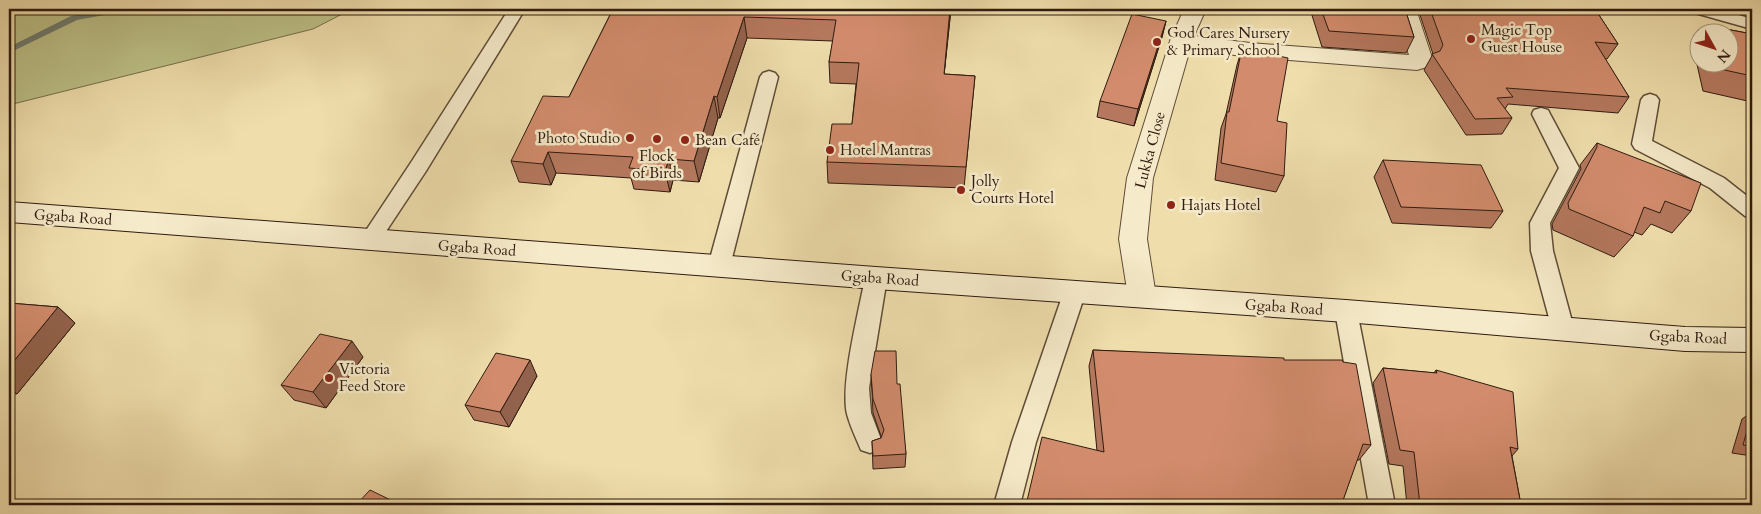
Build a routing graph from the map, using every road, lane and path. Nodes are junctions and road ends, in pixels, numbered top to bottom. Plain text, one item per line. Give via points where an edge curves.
1 (517, 9) edge
2 (1196, 9) edge
3 (1405, 9) edge
4 (1701, 9) edge
5 (1752, 24) edge
6 (1180, 41) junction
7 (770, 77) dead end
8 (1650, 100) dead end
9 (1541, 114) dead end
10 (1752, 211) edge
11 (9, 212) edge
12 (370, 240) junction
13 (719, 266) junction
14 (876, 278) junction
15 (1075, 292) junction
16 (1142, 296) junction
17 (1346, 311) junction
18 (1563, 329) junction
19 (1752, 340) edge
20 (870, 442) edge
21 (1007, 505) edge
22 (1382, 505) edge

1 - 12 lane
2 - 6 main road, Lukka Close
3 - 6 main road via 1422,61 1418,63 1250,50
4 - 5 lane
6 - 16 main road, Lukka Close via 1140,178 1132,238
7 - 13 lane
8 - 10 lane via 1642,144 1717,183
9 - 18 lane via 1569,168 1540,223 1542,251
11 - 12 main road, Ggaba Road
12 - 13 main road, Ggaba Road
13 - 14 main road, Ggaba Road
14 - 15 main road, Ggaba Road
14 - 20 lane via 857,388 860,413
15 - 16 main road, Ggaba Road
15 - 21 lane via 1024,442
16 - 17 main road, Ggaba Road
17 - 18 main road, Ggaba Road
17 - 22 lane
18 - 19 main road, Ggaba Road via 1685,339

